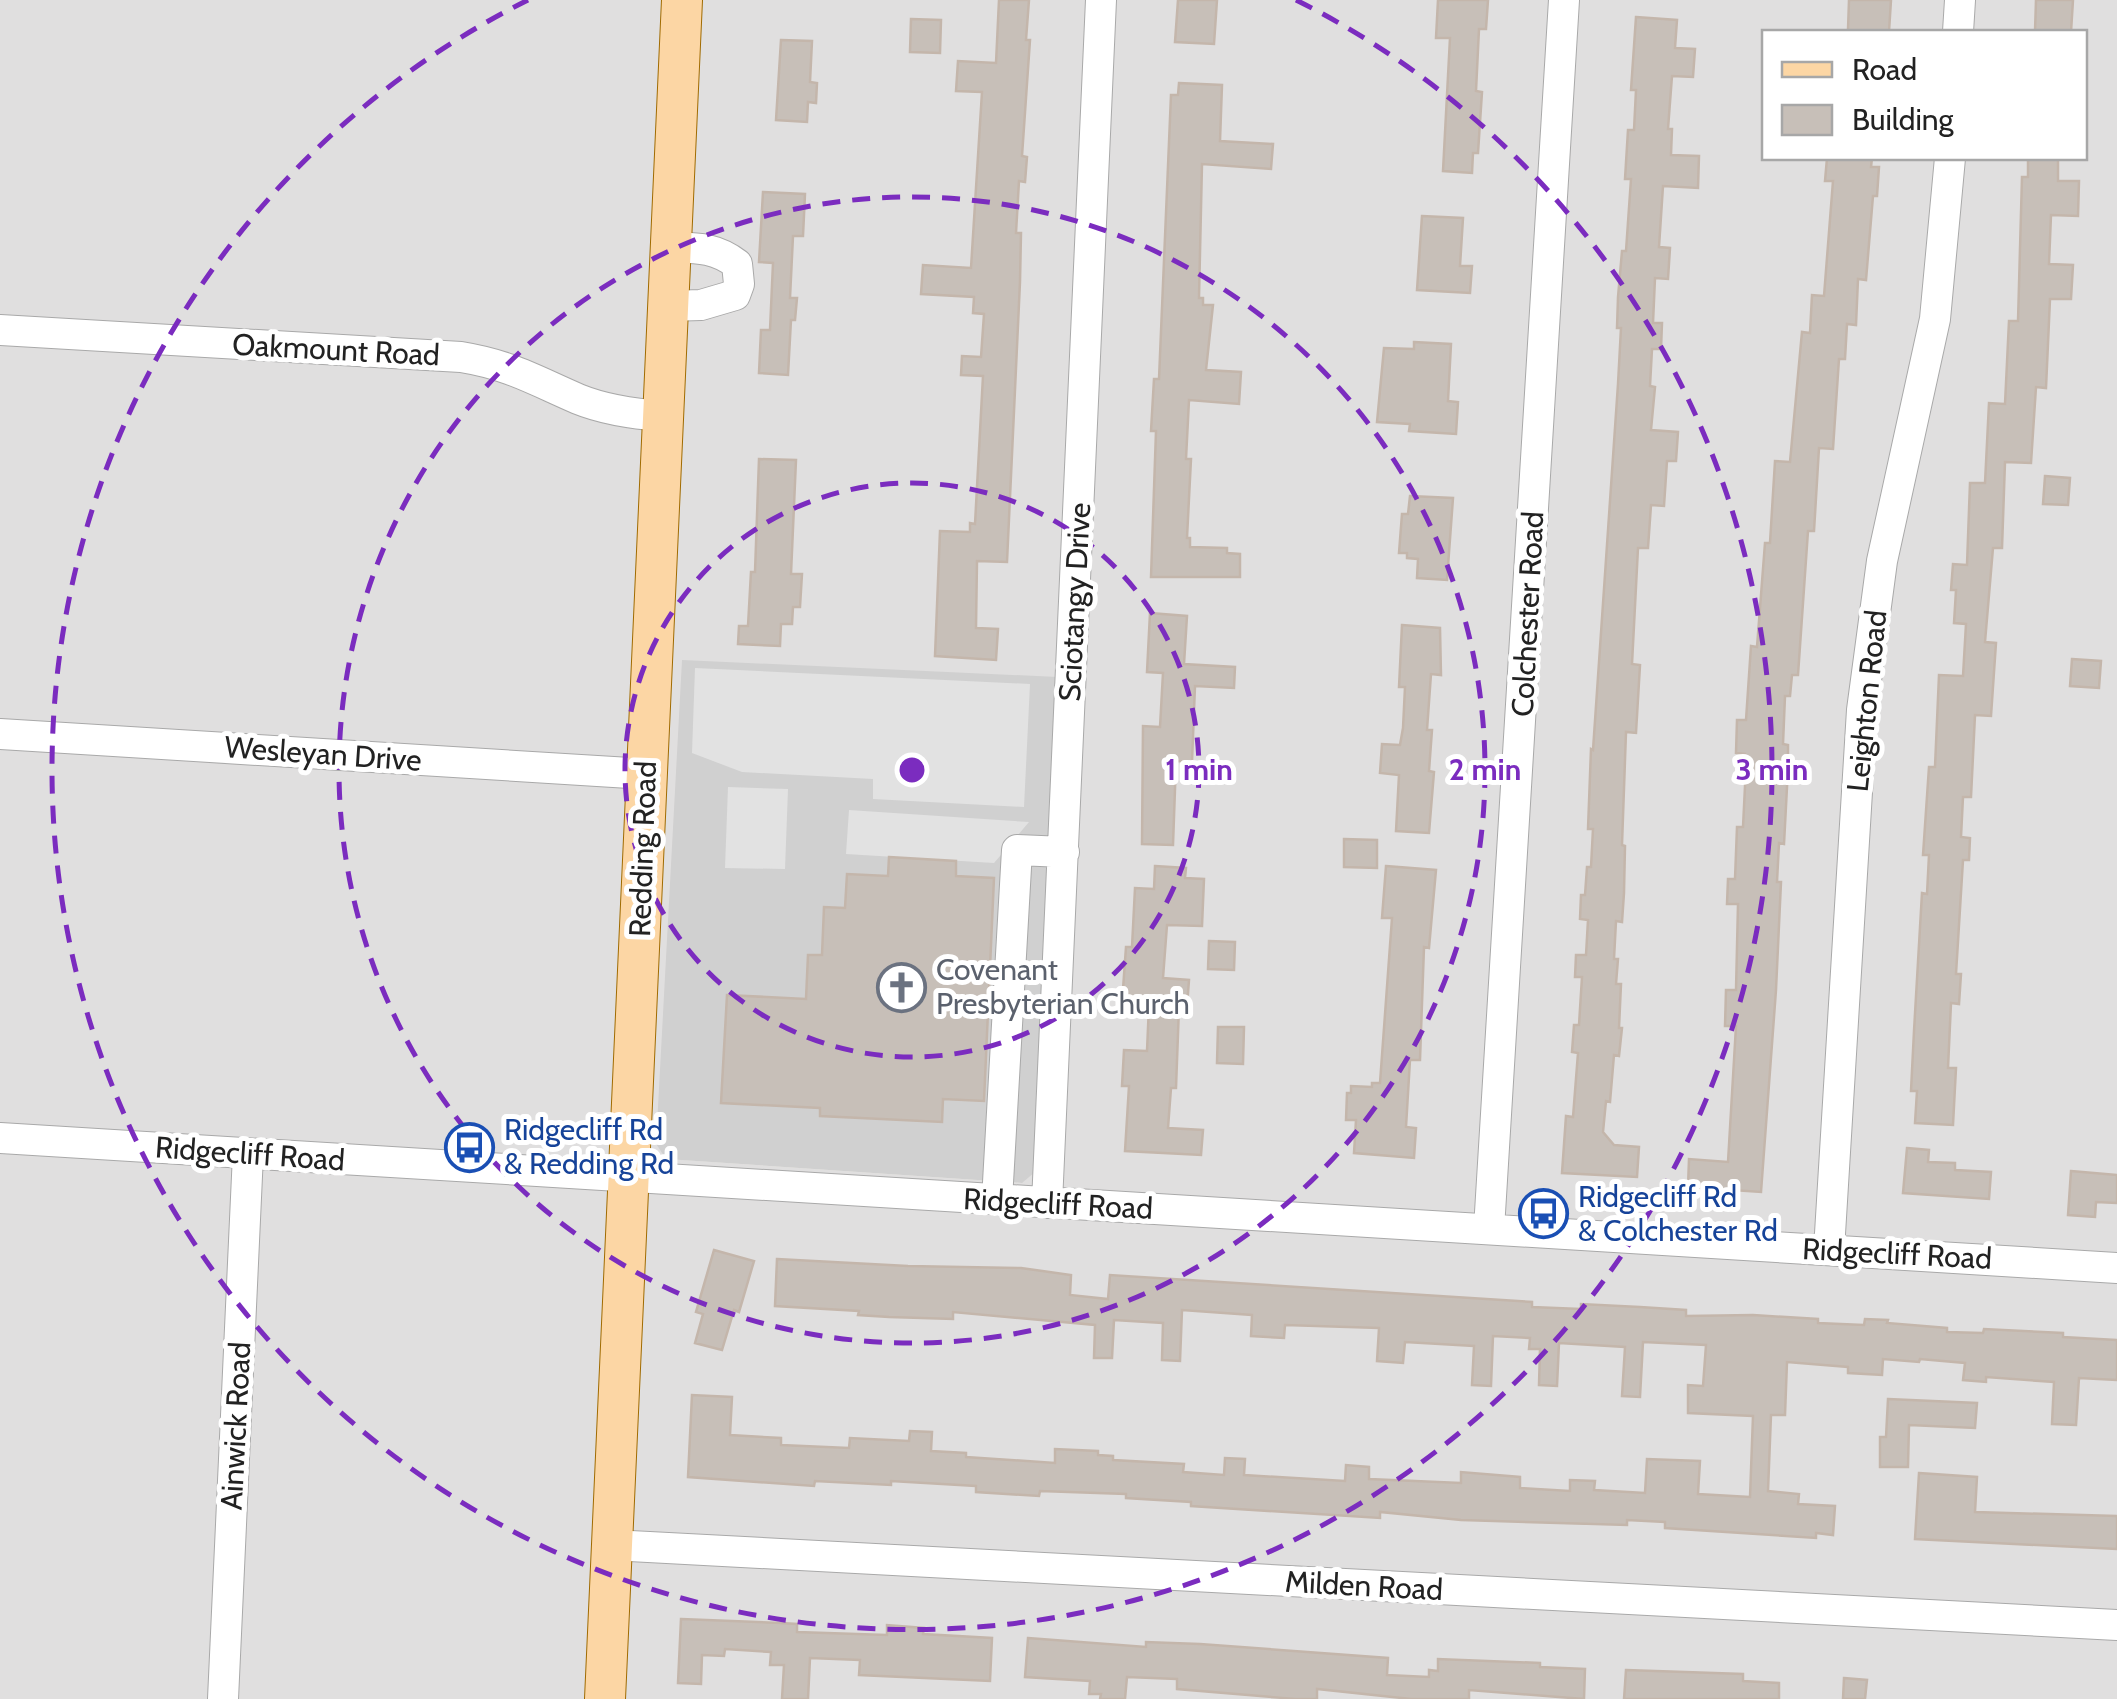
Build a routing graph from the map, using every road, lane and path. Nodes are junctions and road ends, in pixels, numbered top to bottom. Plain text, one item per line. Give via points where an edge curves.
1 (682, 0) edge
2 (1101, 0) edge
3 (1564, 0) edge
4 (1960, 0) edge
5 (1958, 30) edge
6 (1950, 160) edge
7 (670, 247) junction
8 (668, 306) junction
9 (0, 330) edge
10 (663, 416) junction
11 (0, 734) edge
12 (646, 774) junction
13 (1064, 852) junction
14 (0, 1138) edge
15 (248, 1154) junction
16 (629, 1178) junction
17 (997, 1200) junction
18 (1047, 1203) junction
19 (1489, 1229) junction
20 (1828, 1250) junction
21 (2117, 1268) edge
22 (611, 1545) junction
23 (2117, 1626) edge
24 (223, 1699) edge
25 (606, 1699) edge

1 - 7 main road, Redding Road
2 - 13 street, Sciotangy Drive
3 - 19 street, Colchester Road
4 - 5 street
6 - 20 street, Leighton Road via 1935,318 1882,561 1862,710
7 - 8 main road, Redding Road
7 - 8 street via 722,252 737,264 739,284 723,300
8 - 10 main road, Redding Road
9 - 10 street, Oakmount Road via 461,357 519,370 598,405
10 - 12 main road, Redding Road
11 - 12 street, Wesleyan Drive
12 - 16 main road, Redding Road
13 - 17 street via 1017,850
13 - 18 street, Sciotangy Drive
14 - 15 street, Ridgecliff Road
15 - 16 street, Ridgecliff Road
15 - 24 street, Ainwick Road
16 - 17 street, Ridgecliff Road
16 - 22 main road, Redding Road
17 - 18 street, Ridgecliff Road
18 - 19 street, Ridgecliff Road
19 - 20 street, Ridgecliff Road
20 - 21 street, Ridgecliff Road
22 - 23 street, Milden Road
22 - 25 main road, Redding Road

